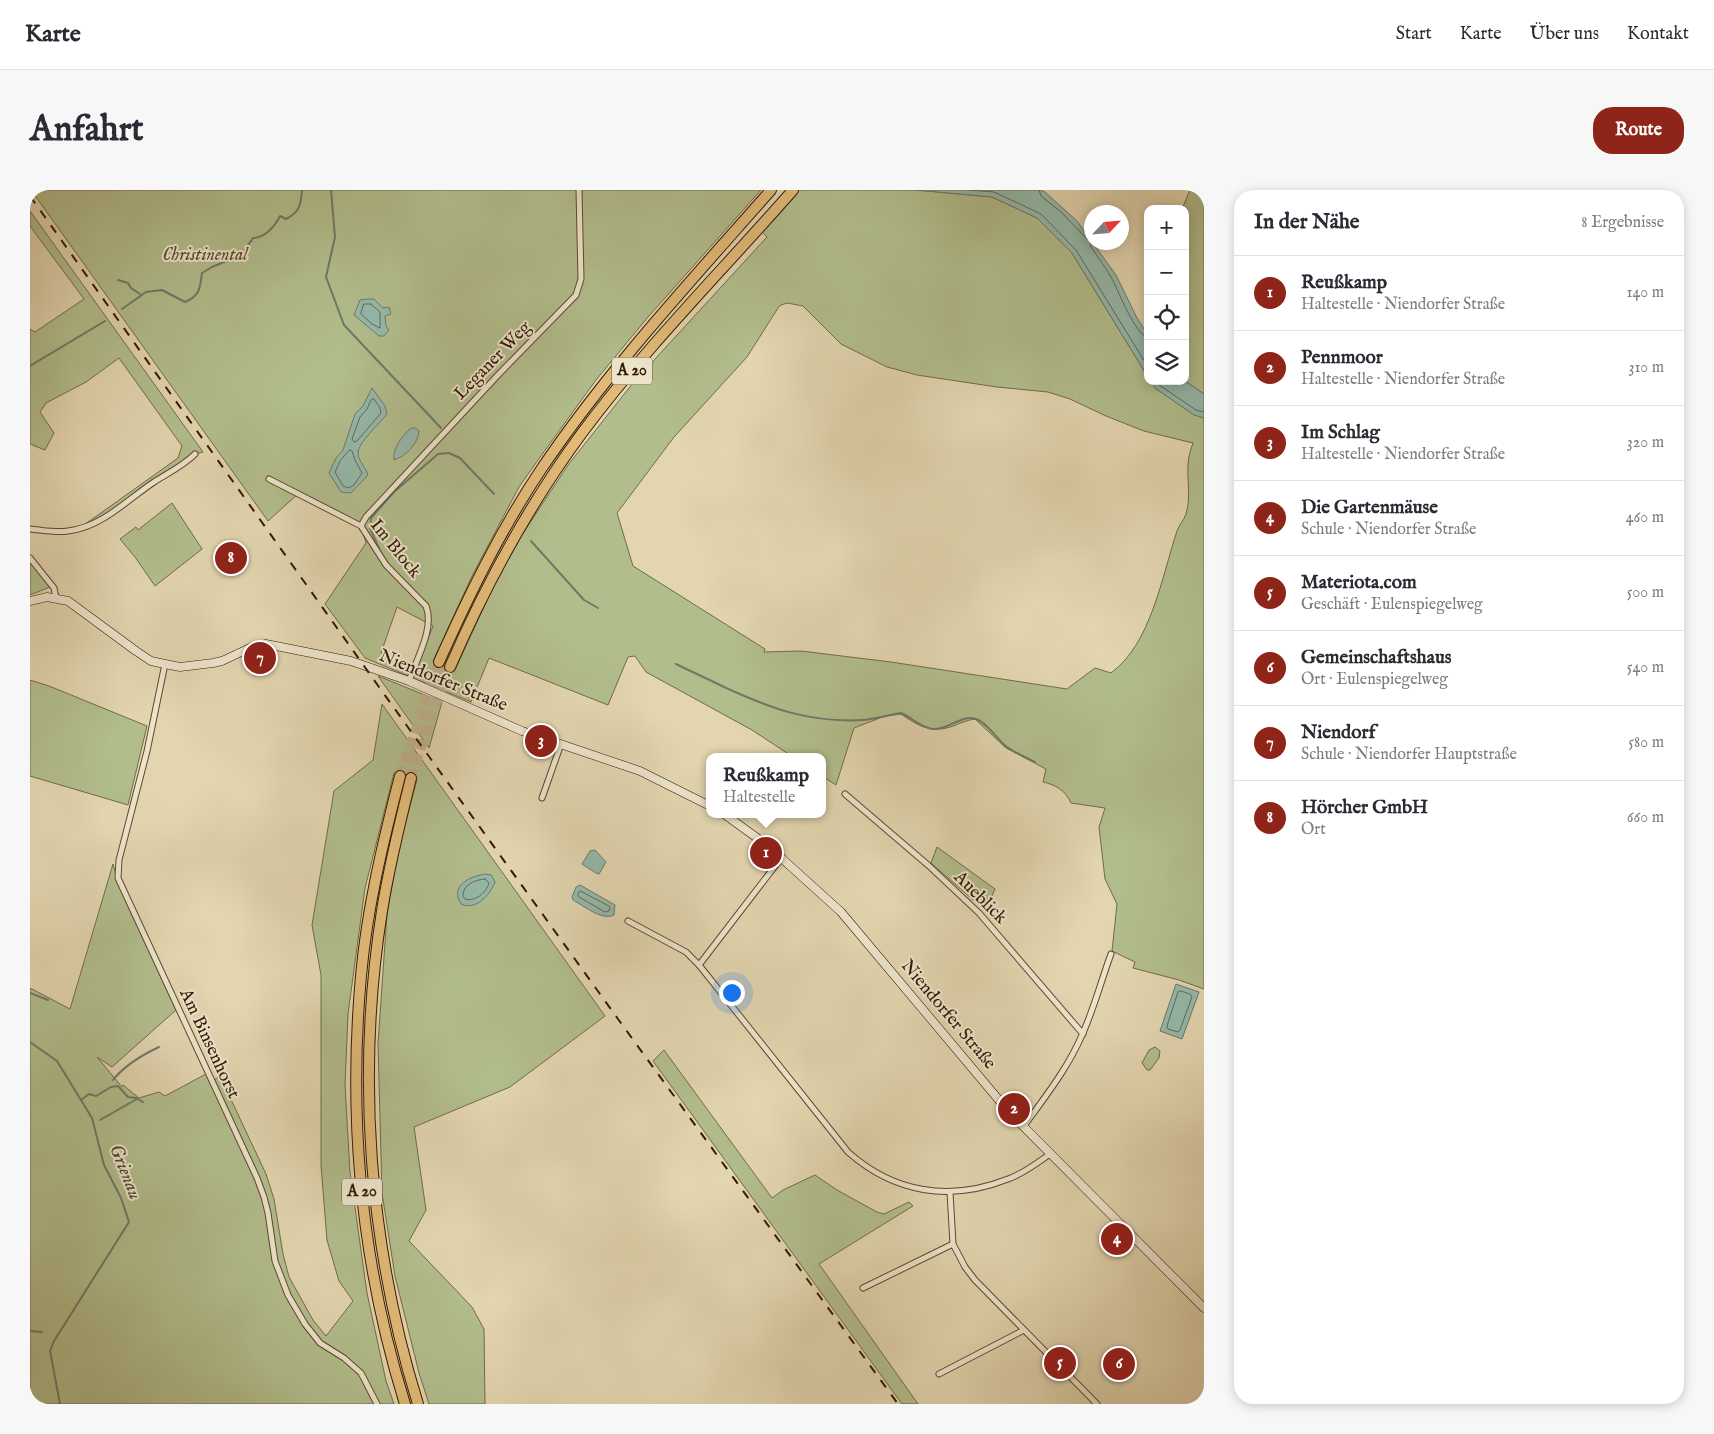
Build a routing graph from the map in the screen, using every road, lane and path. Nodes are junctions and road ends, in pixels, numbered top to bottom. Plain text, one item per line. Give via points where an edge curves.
1 (580, 190) edge
2 (771, 190) edge
3 (793, 190) edge
4 (195, 454) dead end
5 (269, 479) dead end
6 (361, 526) junction
7 (30, 528) edge
8 (30, 558) edge
9 (56, 598) junction
10 (30, 601) edge
11 (439, 662) tunnel mouth
12 (165, 664) junction
13 (450, 667) tunnel mouth
14 (409, 681) junction
15 (562, 744) junction
16 (845, 794) dead end
17 (542, 798) dead end
18 (706, 804) edge
19 (730, 818) edge
20 (782, 858) junction
21 (628, 921) dead end
22 (1111, 954) dead end
23 (699, 965) junction
24 (1083, 1034) junction
25 (1024, 1126) junction
26 (1050, 1154) junction
27 (950, 1192) junction
28 (952, 1244) junction
29 (864, 1288) dead end
30 (1204, 1308) edge
31 (1024, 1330) junction
32 (939, 1374) dead end
33 (378, 1404) edge
34 (405, 1404) edge
35 (418, 1404) edge
36 (1097, 1404) edge

1 - 6 street, Leganer Weg via 581,279 576,295 498,375
2 - 11 highway, A 20 via 598,392 542,469 487,561
3 - 13 highway, A 20 via 651,348 581,435 525,518 497,567
4 - 7 street via 114,512 88,525 67,531
5 - 6 street, Im Block
6 - 14 street, Im Block via 386,565 421,600 429,614 428,628
8 - 9 street via 54,588
9 - 10 main road
9 - 12 main road via 68,601 152,661
12 - 14 main road, Niendorfer Straße via 213,663 266,644 338,657
12 - 33 street, Am Binsenhorst via 119,860 118,878 257,1178 268,1213 275,1261 288,1295 320,1342 361,1373
14 - 15 main road, Niendorfer Straße via 522,731
15 - 17 street
15 - 18 main road, Niendorfer Straße via 640,771
16 - 24 street, Aueblick via 979,913
19 - 20 main road, Niendorfer Straße
20 - 23 street
20 - 25 main road, Niendorfer Straße via 862,935
21 - 23 street via 680,949
22 - 24 street
23 - 27 street via 848,1152 873,1171 907,1187
24 - 25 street via 1059,1077
25 - 26 main road, Niendorfer Straße
26 - 27 street via 1009,1179
26 - 30 main road, Niendorfer Straße
27 - 28 street
28 - 29 street
28 - 31 street via 975,1280
31 - 32 street
31 - 36 street
34 - 35 highway, A 20 via 371,1262 361,1180 357,1085 361,975 370,911 382,844 405,777 374,978 369,1085 373,1179 383,1260

